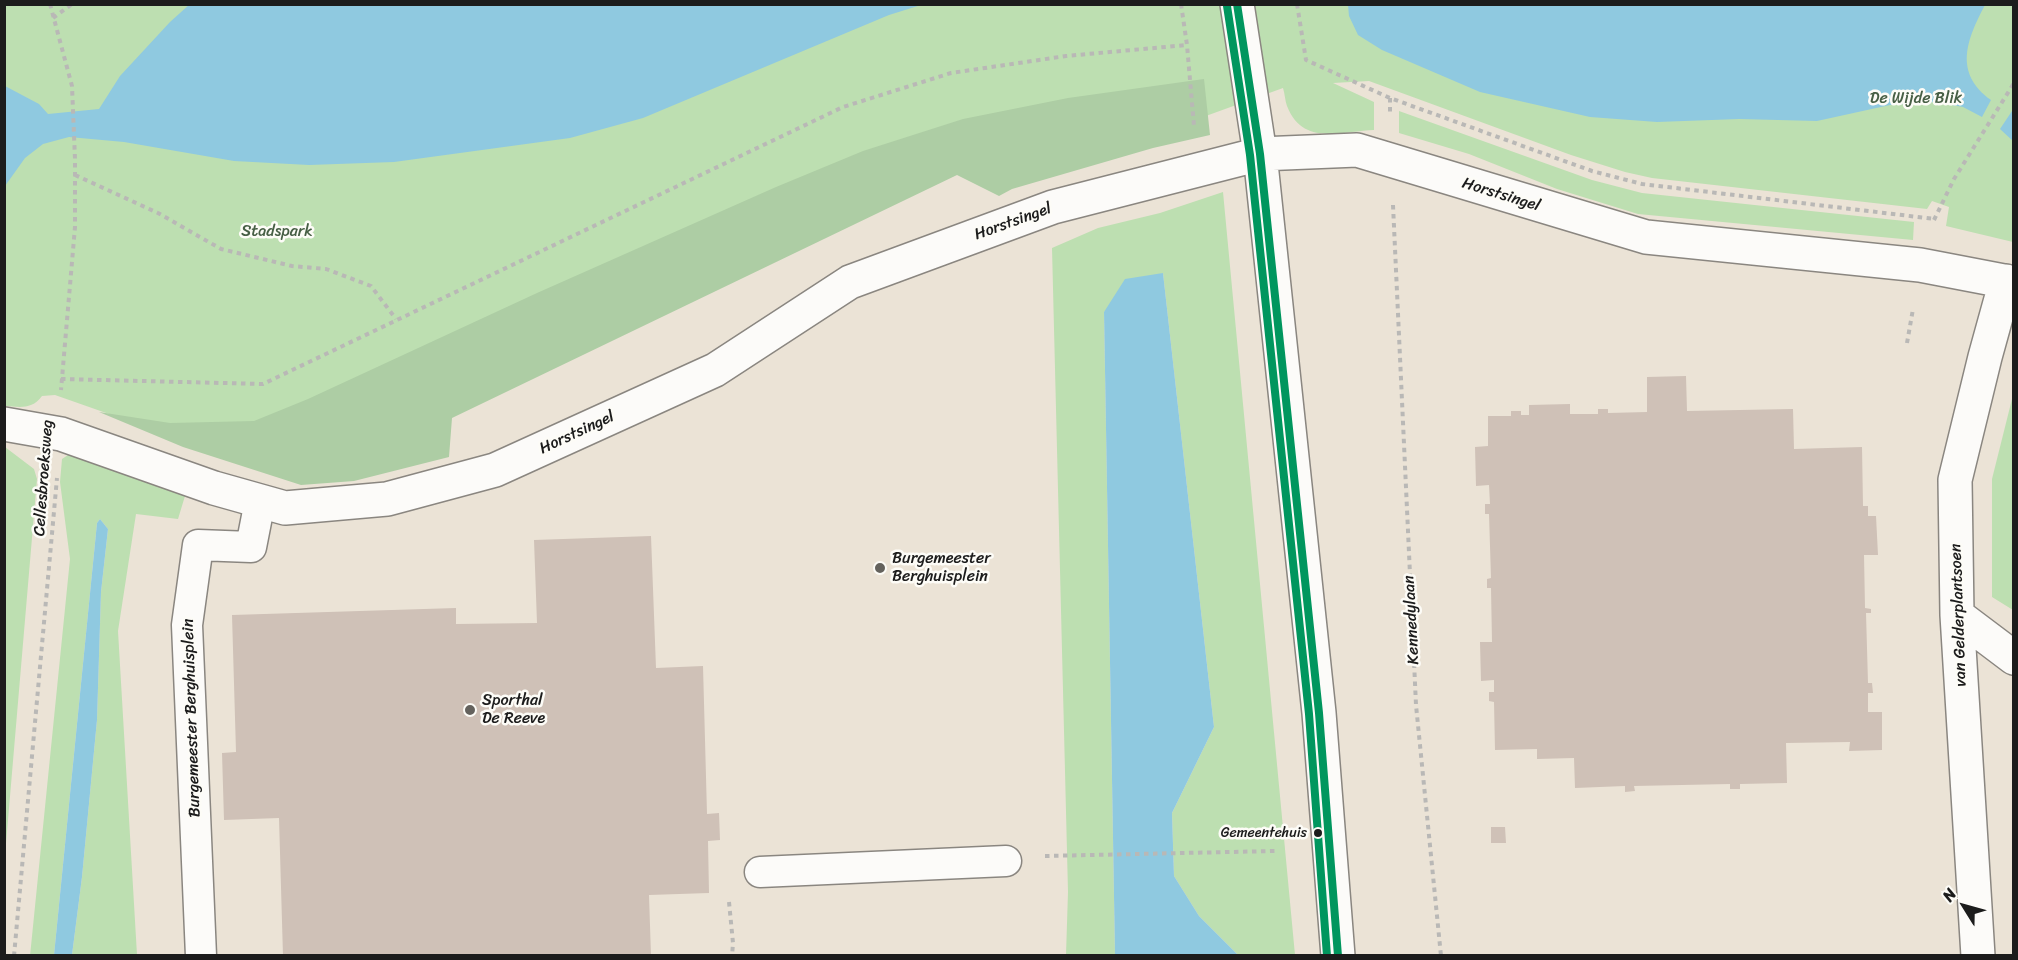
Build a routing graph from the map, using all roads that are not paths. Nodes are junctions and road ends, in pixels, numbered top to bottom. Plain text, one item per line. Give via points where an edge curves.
1 (1237, 4) edge
2 (1260, 154) junction
3 (2010, 282) edge
4 (4, 424) edge
5 (260, 501) junction
6 (1957, 615) junction
7 (2013, 658) edge
8 (1006, 861) road end
9 (760, 872) dead end
10 (201, 956) edge
11 (1338, 956) edge
12 (1978, 956) edge

1 - 2 street
2 - 3 street, Horstsingel via 1357,150 1646,237 1920,265
2 - 5 street, Horstsingel via 1053,207 850,282 715,370 495,470 387,499 285,508
2 - 11 street via 1319,713
3 - 6 street, van Gelderplantsoen via 1985,357 1955,480
4 - 5 street, Horstsingel via 62,434
5 - 10 lane, Burgemeester Berghuisplein via 252,547 198,545 187,625
6 - 7 street
6 - 12 street, van Gelderplantsoen
8 - 9 lane

